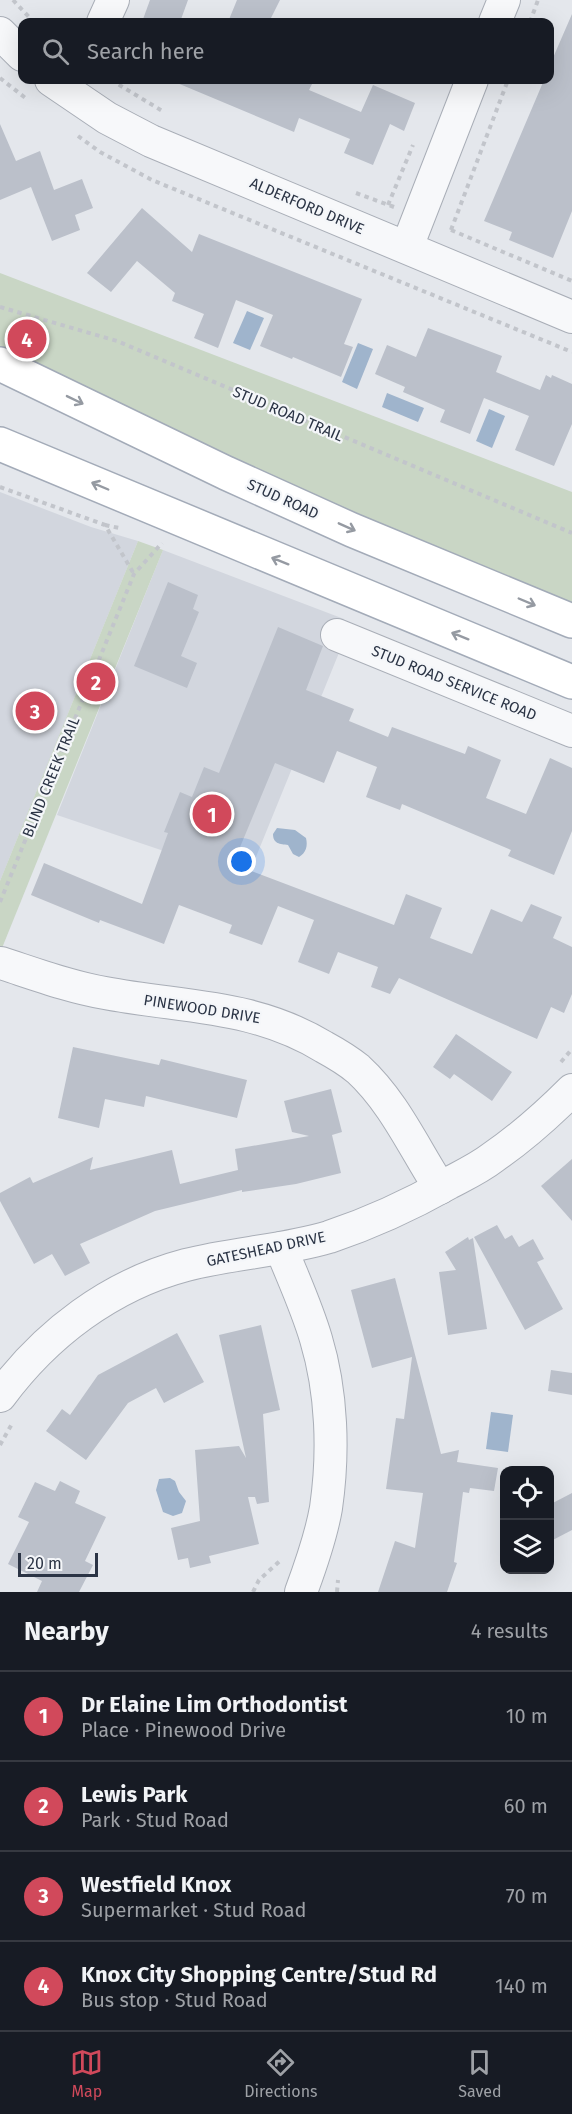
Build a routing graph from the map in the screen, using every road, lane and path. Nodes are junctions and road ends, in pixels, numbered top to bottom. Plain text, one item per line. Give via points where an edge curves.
1 (14, 0) edge
2 (112, 0) edge
3 (504, 0) edge
4 (538, 0) edge
5 (30, 18) edge
6 (105, 18) edge
7 (497, 18) edge
8 (531, 18) edge
9 (0, 33) edge
10 (18, 51) edge
11 (63, 84) edge
12 (470, 84) edge
13 (506, 84) edge
14 (406, 247) junction
15 (572, 281) edge
16 (0, 307) edge
17 (35, 316) junction
18 (572, 317) edge
19 (27, 339) dead end
20 (0, 364) edge
21 (6, 449) edge
22 (0, 488) edge
23 (572, 533) edge
24 (164, 540) dead end
25 (134, 574) junction
26 (572, 621) edge
27 (337, 635) dead end
28 (572, 682) edge
29 (572, 731) edge
30 (0, 902) edge
31 (1, 963) edge
32 (572, 1090) edge
33 (440, 1188) junction
34 (282, 1248) junction
35 (7, 1408) edge
36 (0, 1445) edge
37 (286, 1554) dead end
38 (253, 1592) edge
39 (301, 1592) edge

1 - 5 path
2 - 6 street
3 - 7 street
4 - 8 path
9 - 10 street
11 - 14 street, ALDERFORD DRIVE via 107,118 151,141
12 - 14 street
13 - 15 path via 451,230
14 - 18 street, ALDERFORD DRIVE
16 - 17 path, STUD ROAD TRAIL
17 - 19 path
17 - 23 path, STUD ROAD TRAIL via 117,341
20 -> 26 main road, STUD ROAD via 352,530
28 -> 21 main road
22 - 25 path via 105,525
24 - 25 path, BLIND CREEK TRAIL
25 - 30 path, BLIND CREEK TRAIL
27 - 29 street, STUD ROAD SERVICE ROAD
31 - 33 street, PINEWOOD DRIVE via 102,993 265,1019 308,1037 341,1057 372,1083
32 - 33 street, GATESHEAD DRIVE via 497,1155
33 - 34 street, GATESHEAD DRIVE via 352,1229
34 - 35 street, GATESHEAD DRIVE via 187,1265 139,1282 82,1313 32,1358
34 - 39 street via 316,1338 329,1420 326,1507
35 - 36 path
37 - 38 path via 259,1580

